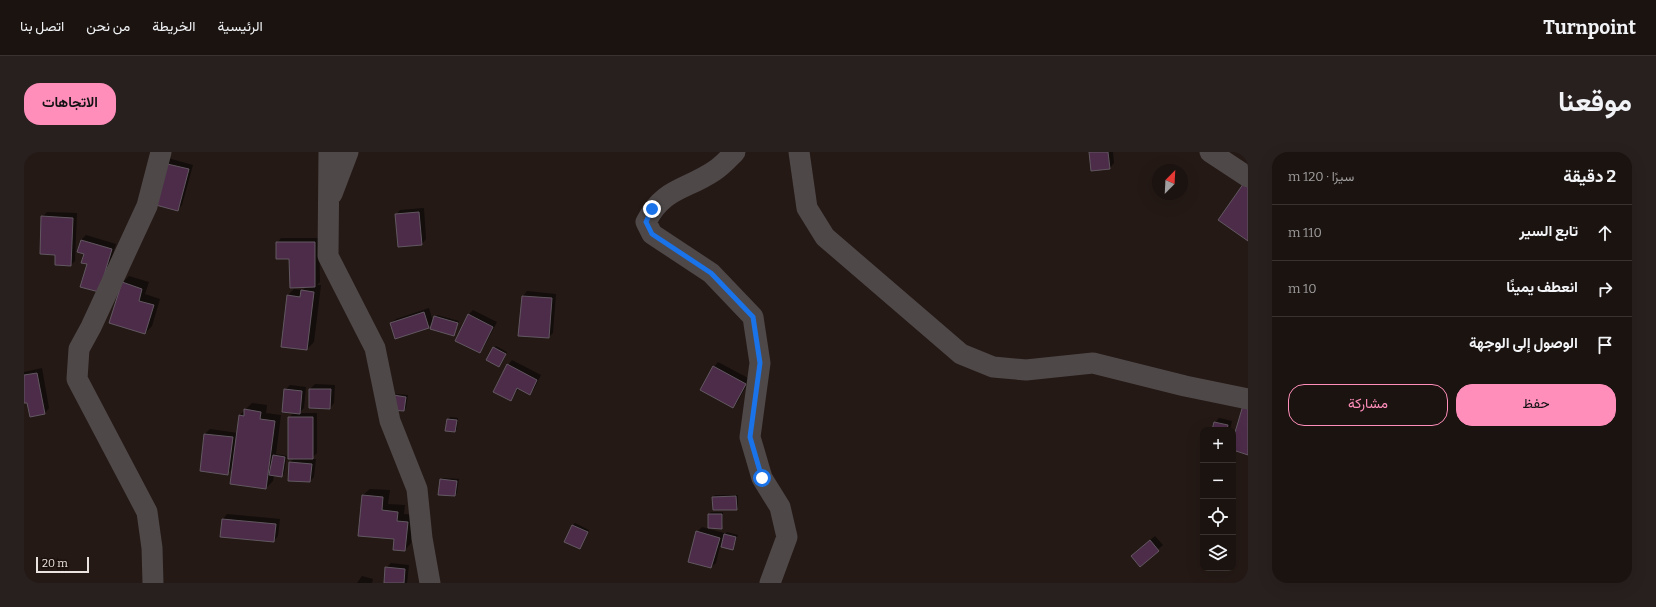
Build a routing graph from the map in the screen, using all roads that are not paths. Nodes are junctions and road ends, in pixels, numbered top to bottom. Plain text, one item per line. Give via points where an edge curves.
1 (161, 152) edge
2 (328, 152) edge
3 (348, 152) edge
4 (735, 152) edge
5 (799, 152) edge
6 (1210, 152) edge
7 (1248, 177) edge
8 (328, 204) junction
9 (1248, 399) edge
10 (153, 583) edge
11 (430, 583) edge
12 (770, 583) edge

1 - 10 street via 146,206 79,349 78,379 147,512
2 - 8 street
3 - 8 street
4 - 12 street via 715,171 661,199 652,209 646,222 652,234 711,273 753,317 760,363 750,437 762,478 780,507 787,537
5 - 9 street via 807,208 825,237 962,354 993,367 1026,370 1093,363
6 - 7 street
8 - 11 street via 328,256 375,348 390,421 417,489

